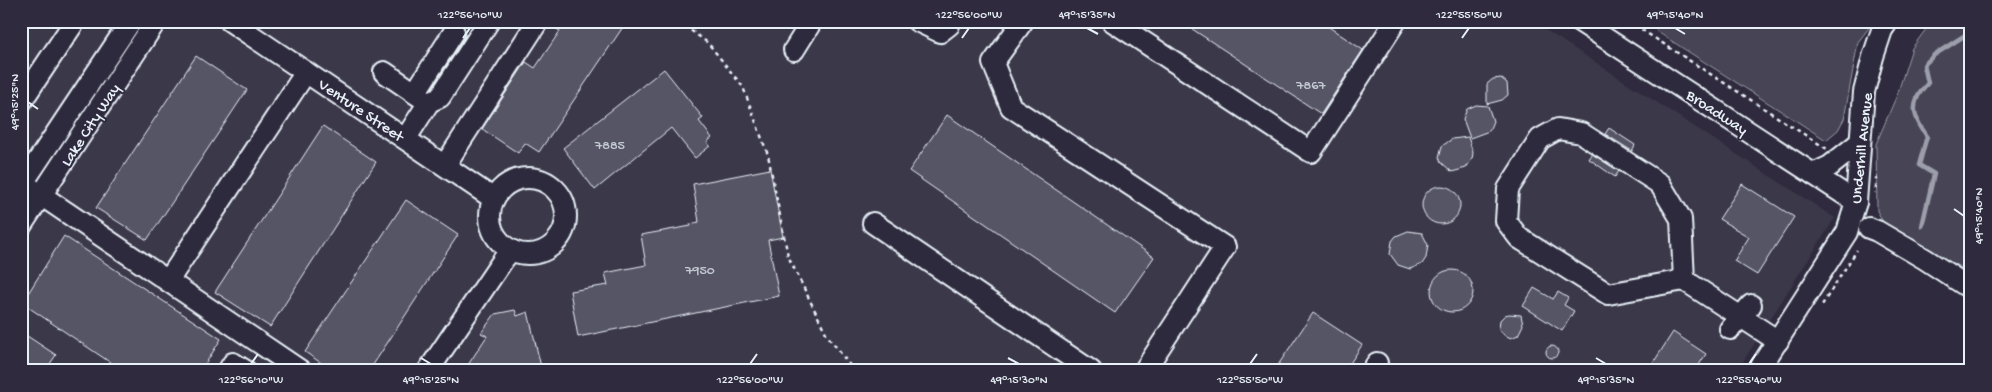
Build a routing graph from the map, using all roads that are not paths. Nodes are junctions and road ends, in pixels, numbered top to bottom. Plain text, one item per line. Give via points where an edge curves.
1 (75, 21) edge
2 (131, 21) edge
3 (156, 21) edge
4 (230, 21) edge
5 (488, 21) edge
6 (538, 21) edge
7 (812, 21) edge
8 (917, 21) edge
9 (950, 21) edge
10 (1022, 21) edge
11 (1112, 21) edge
12 (1393, 21) edge
13 (1888, 21) edge
14 (1592, 25) edge
15 (454, 32) dead end
16 (794, 50) dead end
17 (306, 72) junction
18 (384, 72) dead end
19 (422, 97) junction
20 (21, 102) edge
21 (406, 138) junction
22 (1859, 143) junction
23 (445, 165) junction
24 (1813, 174) junction
25 (22, 185) edge
26 (42, 195) junction
27 (494, 199) junction
28 (1856, 202) junction
29 (873, 223) dead end
30 (21, 226) edge
31 (1868, 228) dead end
32 (511, 250) junction
33 (1684, 280) junction
34 (168, 281) junction
35 (1971, 289) edge
36 (1778, 341) junction
37 (228, 371) edge
38 (246, 371) edge
39 (301, 371) edge
40 (428, 371) edge
41 (1091, 371) edge
42 (1144, 371) edge
43 (1758, 371) edge

1 - 20 street
2 - 25 street, Lake City Way
3 - 26 street, Lake City Way
4 - 17 street, Venture Street
5 - 19 street via 440,97
6 - 23 street
7 - 16 street
8 - 9 street via 940,32 950,25
10 - 42 street via 993,63 1011,106 1225,247
11 - 12 street via 1312,152
13 - 22 street, Underhill Avenue via 1882,30 1864,92
14 - 24 street, Broadway
15 - 19 street
17 - 21 street, Venture Street
17 - 34 street
18 - 19 street
19 - 21 street
21 - 23 street, Venture Street
22 - 24 street via 1830,166
22 - 28 street, Underhill Avenue
23 - 27 street, Venture Street
24 - 28 street, Broadway
25 - 26 street
26 - 30 street, Lake City Way
26 - 34 street
27 - 32 street via 490,222 494,234
27 - 32 street via 512,182 531,179 549,184 564,204 564,229 548,249 524,254
28 - 36 street, Underhill Avenue via 1839,247
29 - 41 street
31 - 35 street
32 - 40 street
33 - 33 street via 1608,294 1518,238 1506,221 1508,189 1540,139 1558,129 1581,133 1660,184 1681,219
33 - 36 street
34 - 39 street
36 - 43 street, Underhill Avenue
37 - 38 street via 233,363

